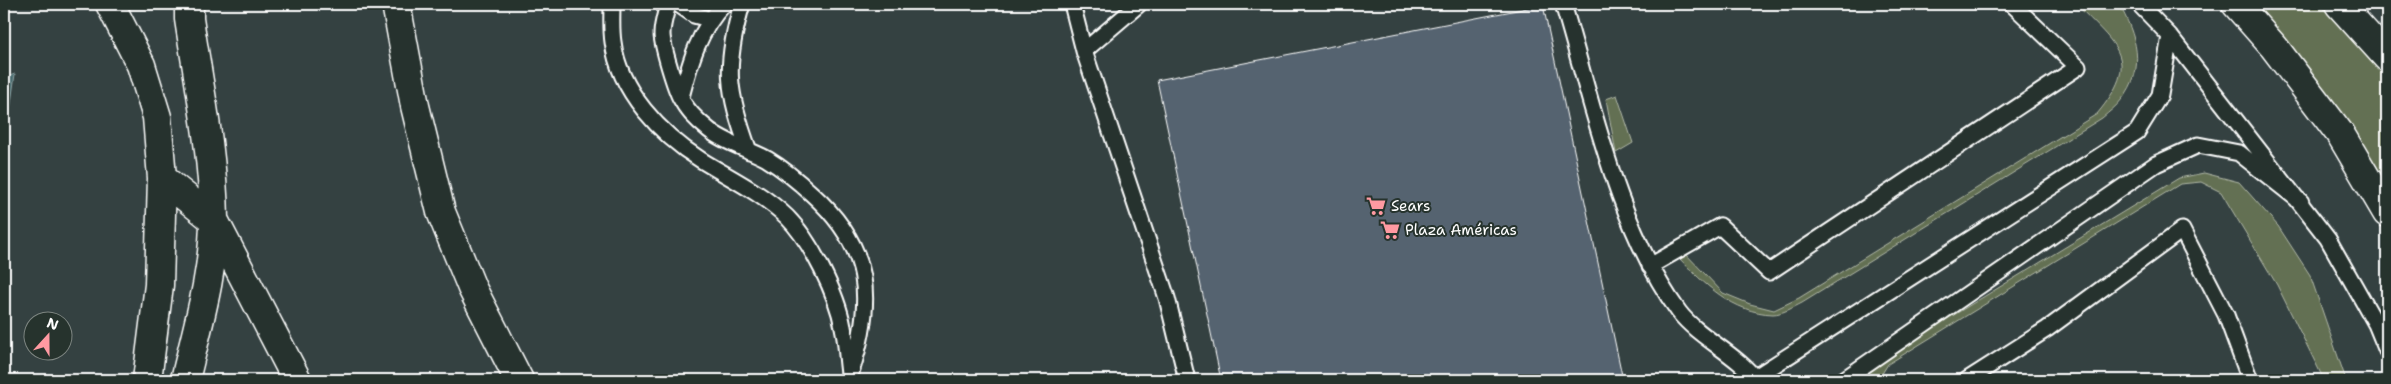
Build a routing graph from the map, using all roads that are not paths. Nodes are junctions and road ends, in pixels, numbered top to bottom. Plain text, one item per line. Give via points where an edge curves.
1 (110, 4) edge
2 (189, 4) edge
3 (396, 4) edge
4 (612, 4) edge
5 (668, 4) edge
6 (678, 4) edge
7 (724, 4) edge
8 (742, 4) edge
9 (1072, 4) edge
10 (1139, 4) edge
11 (1563, 4) edge
12 (2012, 4) edge
13 (2139, 4) edge
14 (2236, 4) edge
15 (2339, 4) edge
16 (710, 19) junction
17 (2170, 36) junction
18 (1084, 51) junction
19 (2387, 57) edge
20 (681, 98) junction
21 (749, 151) junction
22 (2365, 176) junction
23 (162, 178) junction
24 (2301, 202) junction
25 (2387, 213) edge
26 (214, 220) junction
27 (2387, 232) edge
28 (1650, 266) junction
29 (865, 298) junction
30 (838, 308) junction
31 (2387, 351) edge
32 (850, 378) edge
33 (1755, 379) edge
34 (147, 380) edge
35 (185, 380) edge
36 (297, 380) edge
37 (519, 380) edge
38 (1187, 380) edge
39 (1843, 380) edge
40 (1967, 380) edge
41 (2250, 380) edge

1 - 23 main road via 141,65 157,117
2 - 26 main road
3 - 37 main road via 414,106 441,212 472,288
4 - 30 lane via 613,43 626,84 660,129 700,159 747,186 787,217 814,253
5 - 20 lane via 662,34
6 - 16 lane via 694,15
7 - 16 lane
8 - 21 lane via 732,40 729,78 735,113
9 - 18 lane
10 - 18 lane
11 - 28 lane via 1612,174
12 - 28 lane via 2078,67 1769,272 1720,226
13 - 17 lane
14 - 22 main road via 2341,135
15 - 19 main road
16 - 20 lane via 694,51
17 - 24 lane
17 - 33 lane via 2160,95 2137,132
18 - 38 lane via 1167,298
20 - 21 lane via 710,131
21 - 29 lane via 767,159 833,212 857,254
22 - 25 main road
22 - 27 main road
23 - 26 main road
23 - 34 main road via 159,285
24 - 31 lane via 2328,239 2376,324
24 - 39 lane via 2238,153 2198,145 2156,164
26 - 35 main road via 210,267
26 - 36 main road
28 - 33 lane via 1680,314
29 - 30 lane
29 - 32 lane via 865,320
30 - 32 lane via 844,327
40 - 41 lane via 2046,328 2182,230 2226,315

